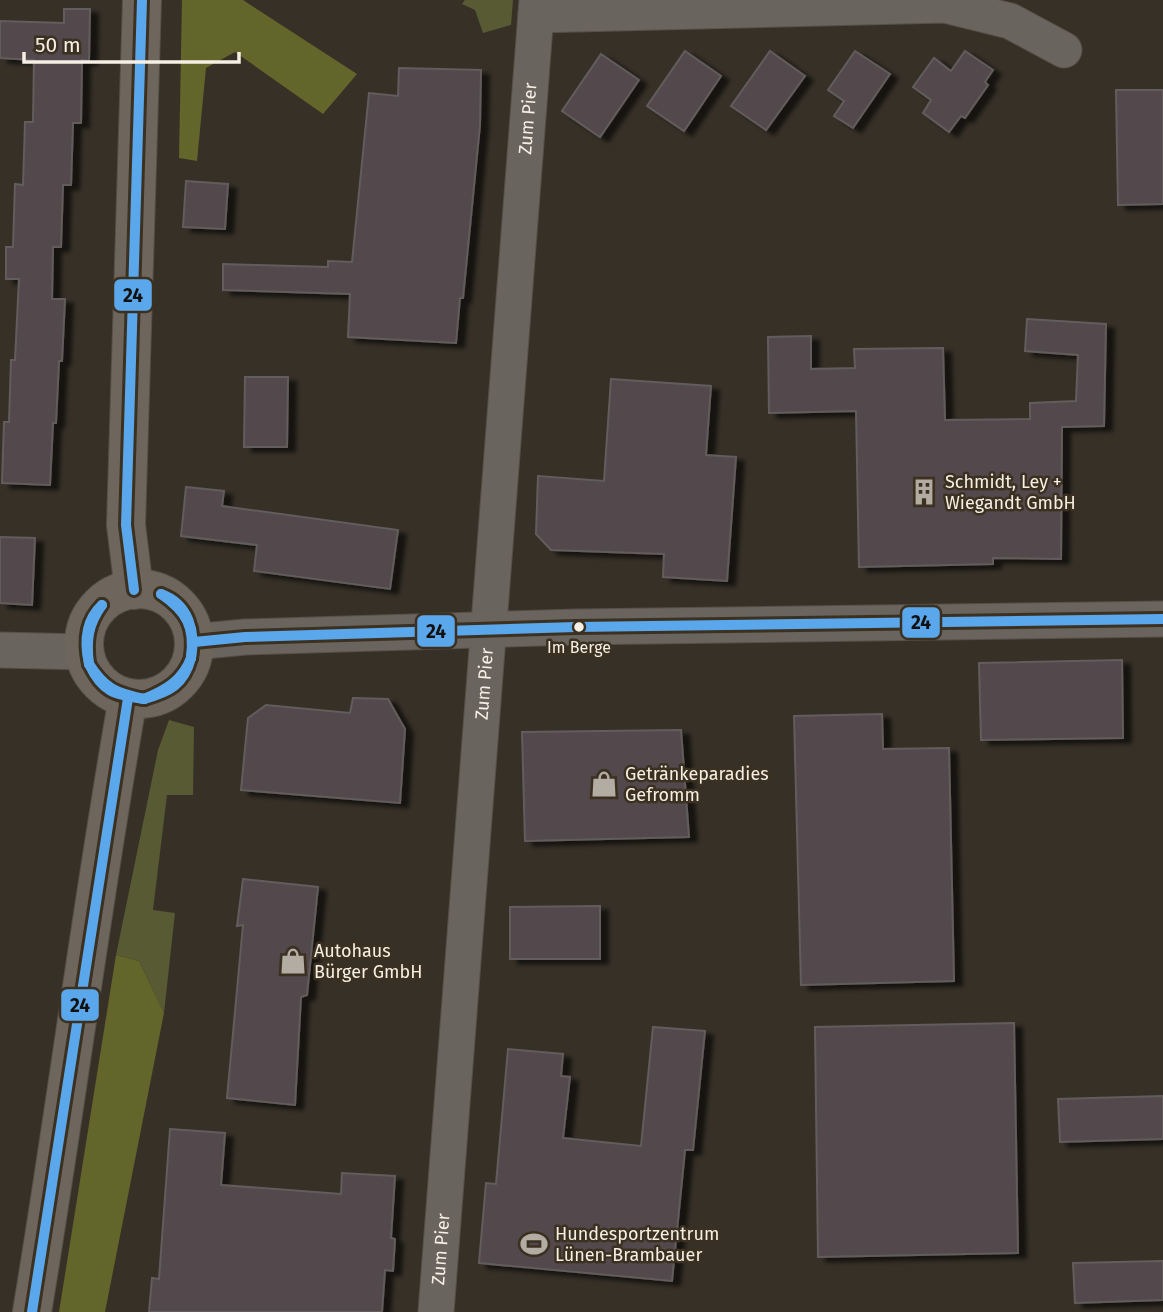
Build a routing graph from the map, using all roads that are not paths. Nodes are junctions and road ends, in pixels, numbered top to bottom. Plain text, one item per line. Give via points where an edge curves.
1 (142, 0) edge
2 (536, 8) edge
3 (1064, 50) dead end
4 (134, 590) junction
5 (1163, 619) edge
6 (489, 630) junction
7 (194, 642) junction
8 (0, 650) edge
9 (85, 652) junction
10 (128, 698) junction
11 (32, 1312) edge
12 (436, 1312) edge

1 - 4 main road via 126,512
2 - 3 street, Zum Pier via 945,5 1010,21
2 - 6 street, Zum Pier
4 - 7 main road via 163,594 175,603 192,628
4 - 9 main road via 102,604 85,634
5 - 6 street
6 - 7 street
6 - 12 street, Zum Pier
7 - 10 main road via 192,659 174,686 160,695
8 - 9 street
9 - 10 main road via 88,665 104,686
10 - 11 main road

